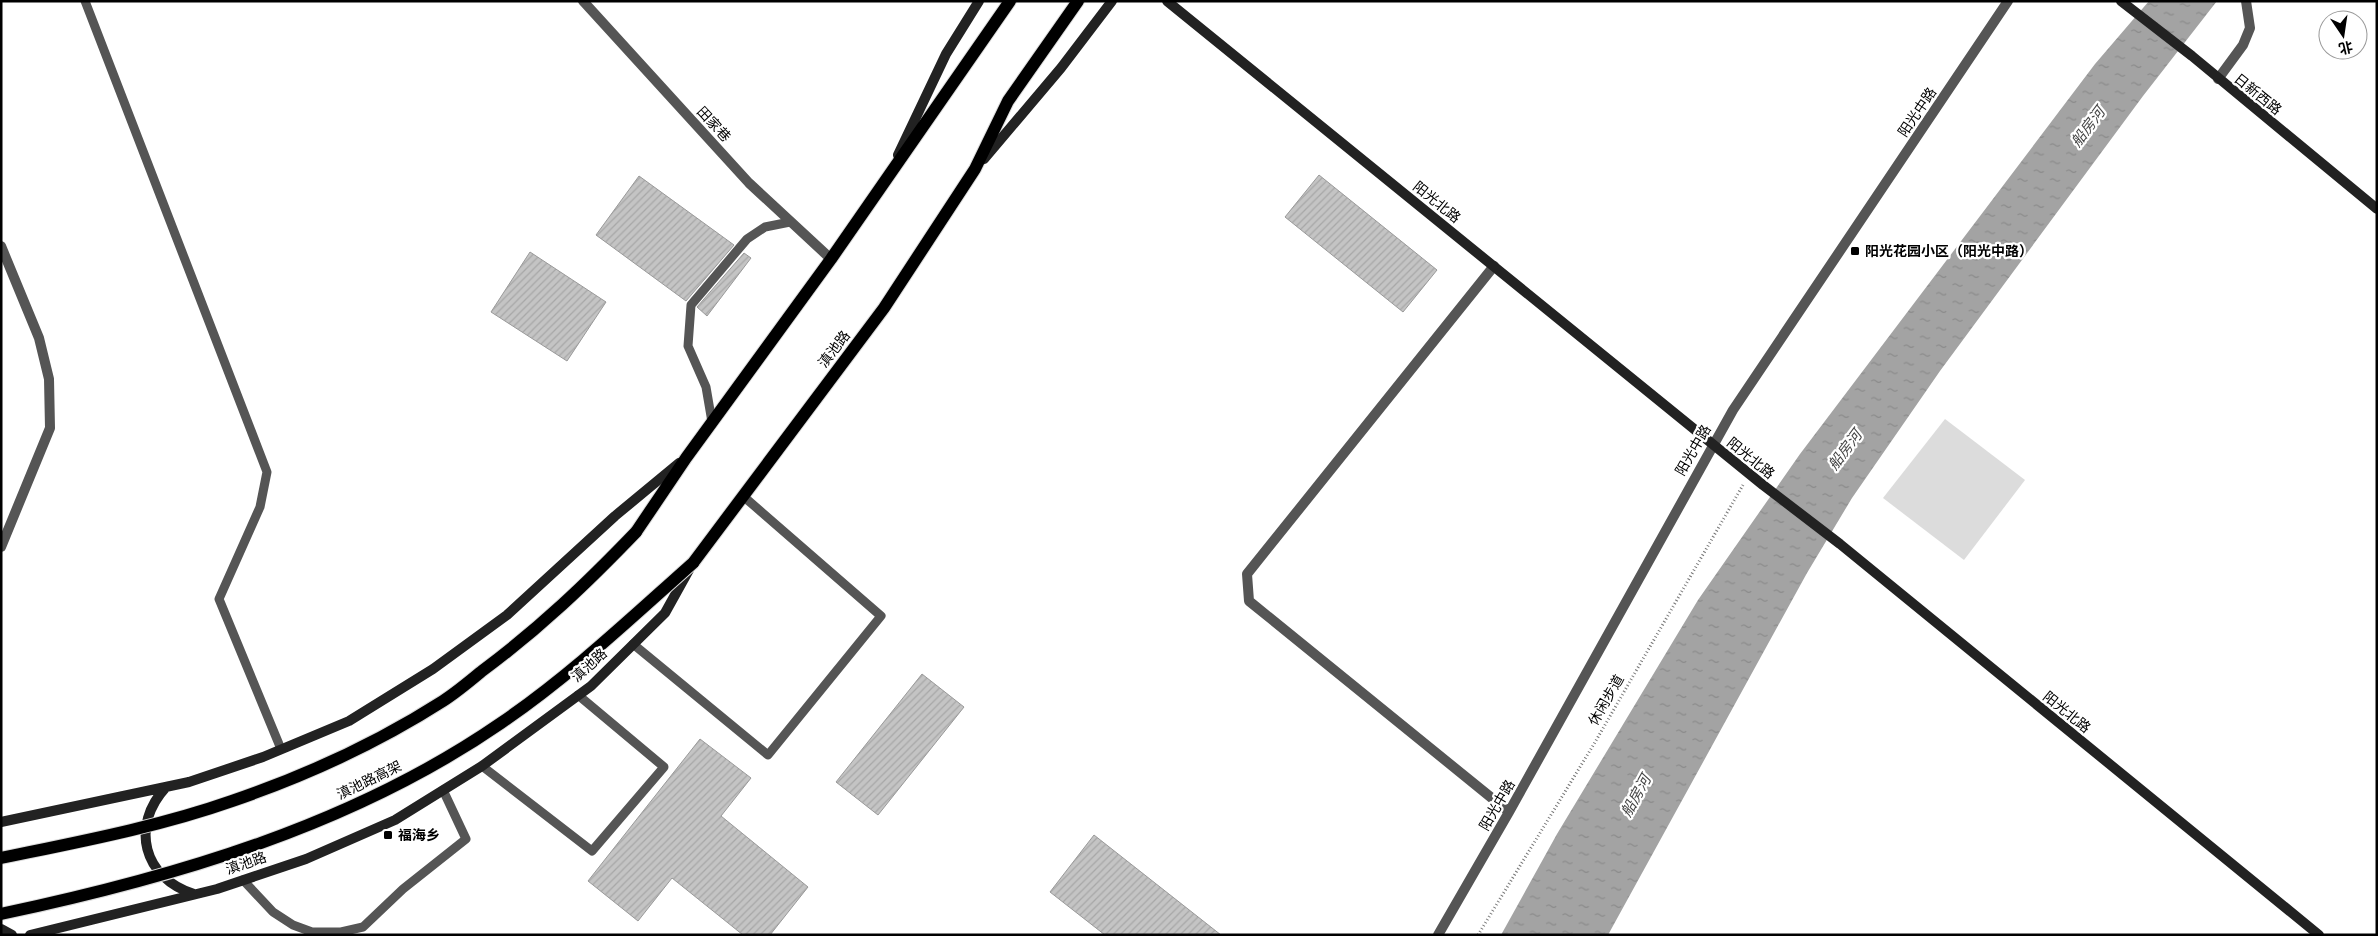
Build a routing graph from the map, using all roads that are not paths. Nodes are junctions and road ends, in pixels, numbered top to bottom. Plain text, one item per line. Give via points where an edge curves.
1 (85, 1) edge
2 (583, 1) edge
3 (979, 1) edge
4 (1078, 1) edge
5 (1112, 1) edge
6 (1167, 1) edge
7 (2008, 1) edge
8 (2246, 1) edge
9 (1008, 4) edge
10 (2125, 4) edge
11 (2218, 79) junction
12 (975, 169) junction
13 (887, 178) junction
14 (2377, 209) edge
15 (790, 222) junction
16 (1, 246) edge
17 (831, 258) junction
18 (1494, 266) junction
19 (712, 422) junction
20 (1712, 443) junction
21 (686, 458) junction
22 (743, 496) junction
23 (1, 547) edge
24 (693, 563) junction
25 (633, 644) junction
26 (578, 695) junction
27 (282, 749) junction
28 (482, 766) junction
29 (166, 787) junction
30 (443, 790) junction
31 (1509, 812) junction
32 (1, 822) edge
33 (1, 858) edge
34 (243, 880) junction
35 (195, 894) junction
36 (1, 914) edge
37 (1, 929) edge
38 (2306, 931) edge
39 (12, 935) edge
40 (30, 935) edge
41 (1438, 935) edge
42 (2319, 935) edge

1 - 27 lane via 267,472 260,507 219,599
2 - 15 street, 田家巷 via 749,183
3 - 13 street via 946,54
4 - 12 main road, 滇池路 via 1008,101
5 - 12 street, 滇池路 via 1061,68
6 - 18 street, 阳光北路
7 - 20 street, 阳光中路
8 - 11 street via 2250,28
9 - 13 main road
10 - 11 street, 日新西路
11 - 14 street, 日新西路
12 - 22 main road, 滇池路 via 884,308
13 - 17 main road
15 - 17 street, 田家巷
15 - 19 lane via 765,227 747,239 691,305 688,346 706,387
16 - 23 street via 39,338 49,379 50,428
17 - 19 main road
18 - 20 street, 阳光北路
18 - 31 street via 1247,574 1249,601
19 - 21 main road
20 - 31 street, 阳光中路
20 - 38 street, 阳光北路 via 1840,544
21 - 27 street via 614,516 507,615 433,669 349,721
21 - 33 main road, bridge via 636,532 577,593 513,648 444,700 376,739 231,802 139,827
22 - 24 main road, 滇池路
22 - 25 lane via 881,616 768,755
24 - 25 street, 滇池路 via 665,613
24 - 36 main road, 滇池路高架, bridge via 563,676 501,723 395,786 312,822 173,872
25 - 26 street, 滇池路
26 - 28 street, 滇池路
26 - 28 lane via 664,767 592,851
27 - 29 street
28 - 30 street, 滇池路
29 - 32 street
29 - 35 street via 149,814 146,845 163,877 183,891
30 - 34 street, 滇池路 via 385,825 306,859
30 - 34 lane via 466,839 403,889 363,927 341,932 312,932 293,925 273,912
31 - 41 street, 阳光中路
34 - 35 street, 滇池路
35 - 40 street, 滇池路
37 - 39 street
38 - 42 street, 阳光北路

